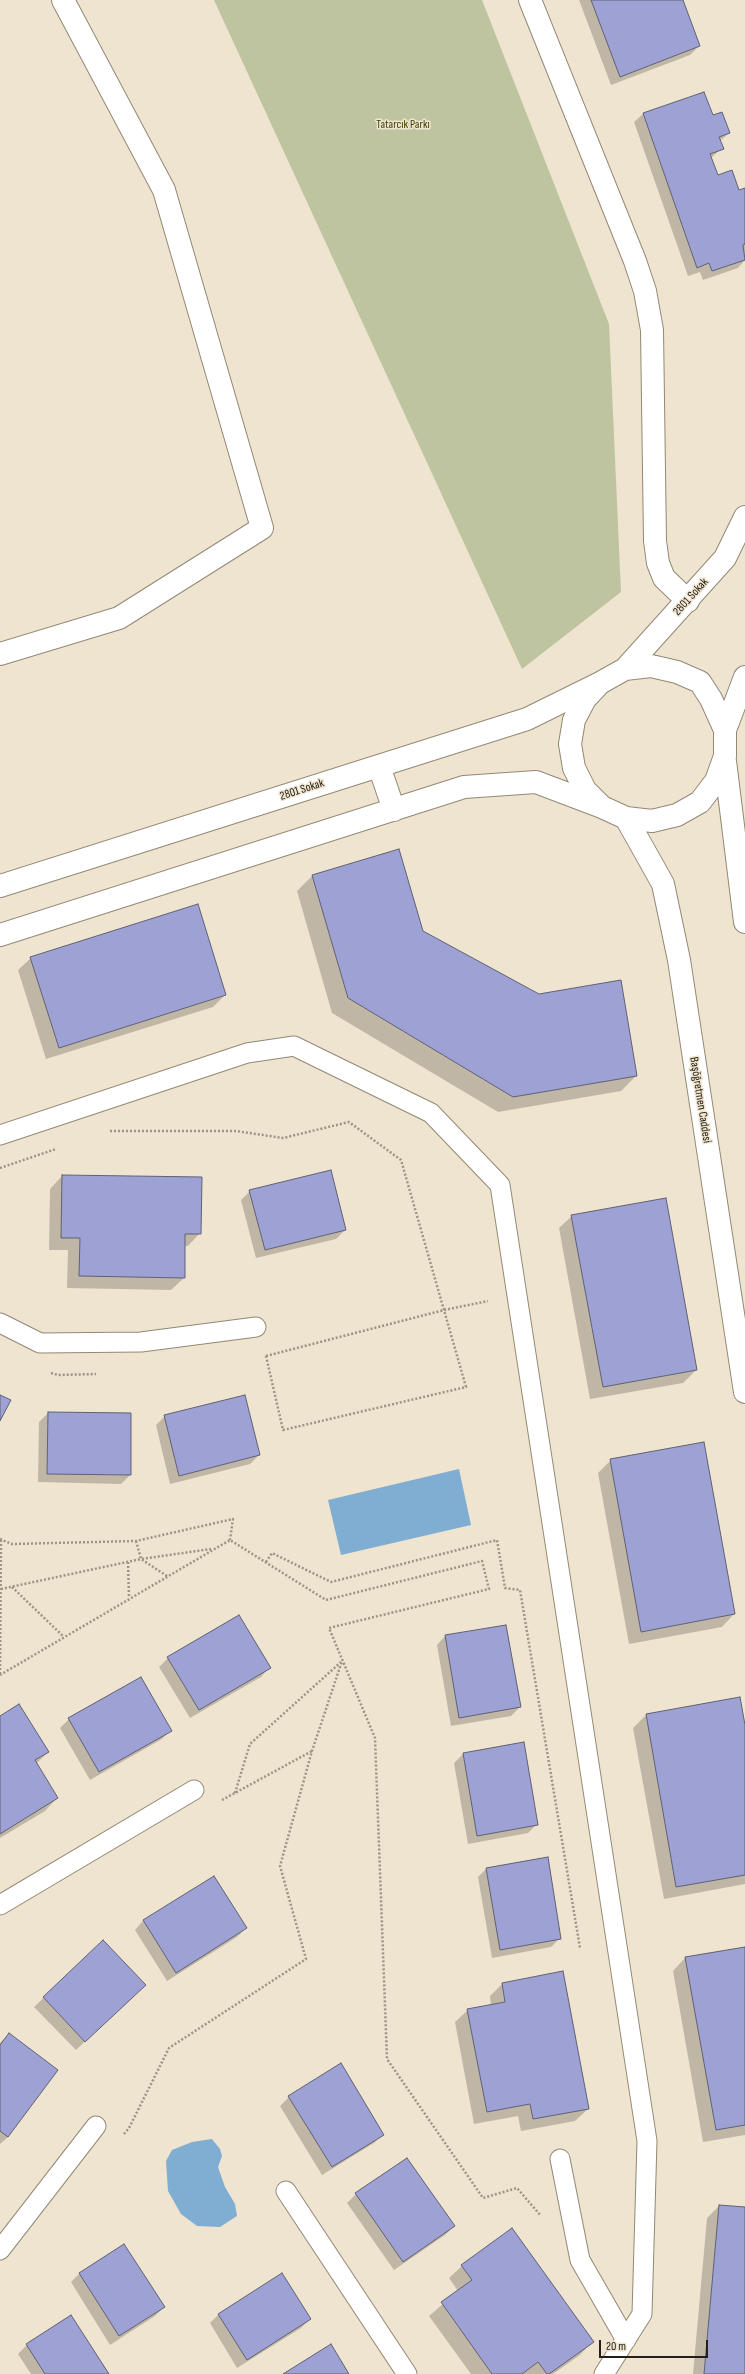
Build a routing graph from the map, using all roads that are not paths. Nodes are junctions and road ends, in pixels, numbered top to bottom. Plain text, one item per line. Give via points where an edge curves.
1 (63, 0) edge
2 (530, 0) edge
3 (745, 517) edge
4 (688, 601) junction
5 (0, 654) edge
6 (626, 669) junction
7 (745, 677) edge
8 (600, 683) junction
9 (725, 730) junction
10 (725, 756) junction
11 (379, 766) junction
12 (602, 807) junction
13 (394, 810) junction
14 (626, 818) junction
15 (0, 886) edge
16 (745, 922) edge
17 (0, 935) edge
18 (0, 1135) edge
19 (0, 1323) edge
20 (256, 1327) road end
21 (745, 1392) edge
22 (194, 1790) dead end
23 (0, 1905) edge
24 (96, 2126) dead end
25 (560, 2159) dead end
26 (286, 2191) dead end
27 (0, 2250) edge
28 (626, 2340) junction
29 (407, 2374) edge
30 (604, 2374) edge

1 - 5 street via 164,190 262,528 119,618
2 - 4 street via 645,291 652,330 655,541 658,563 664,578
3 - 4 street, 2801 Sokak via 725,558
4 - 6 street, 2801 Sokak
6 - 8 street
6 - 9 street via 651,666 677,672 700,682 711,698
7 - 9 street
8 - 11 street, 2801 Sokak via 527,719
8 - 12 street via 585,699 574,720 570,744 577,773 585,790
9 - 10 street
10 - 14 street via 716,781 700,802 677,815 658,820
10 - 16 street
11 - 13 street
11 - 15 street, 2801 Sokak
12 - 13 street via 536,782 464,787
12 - 14 street
13 - 17 street
14 - 21 street, Başöğretmen Caddesi via 663,884 678,960
18 - 28 lane via 247,1053 294,1046 431,1113 500,1186 646,2141 642,2314
19 - 20 lane via 40,1343 141,1342
22 - 23 lane
24 - 27 lane
25 - 28 lane via 580,2260
26 - 29 lane
28 - 30 lane

